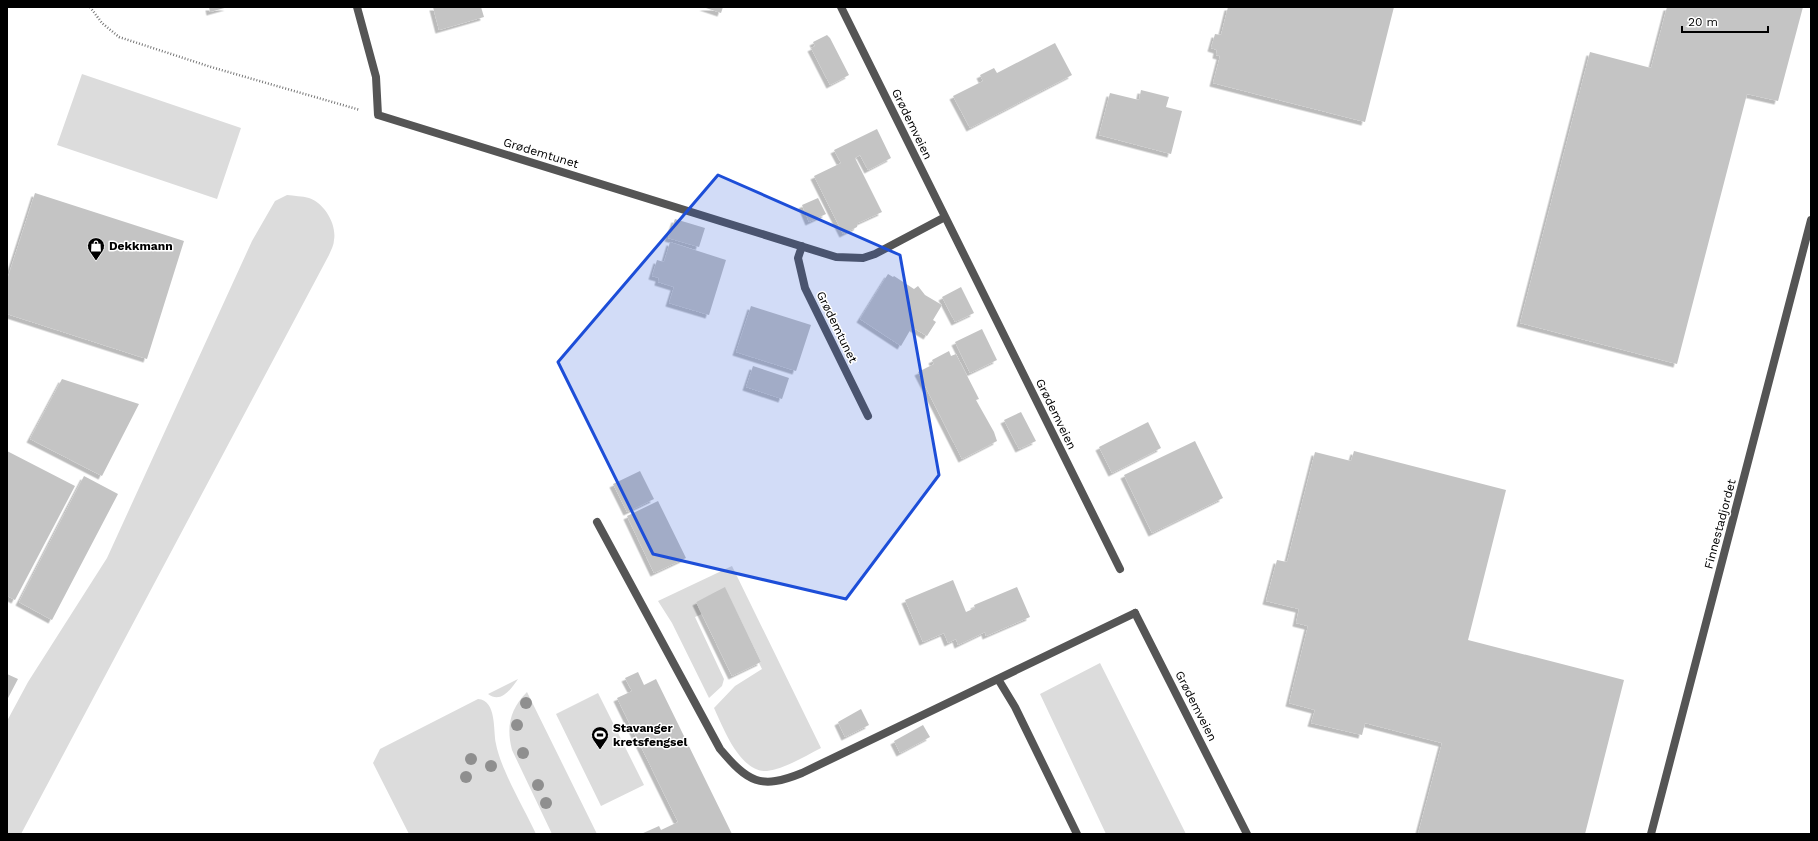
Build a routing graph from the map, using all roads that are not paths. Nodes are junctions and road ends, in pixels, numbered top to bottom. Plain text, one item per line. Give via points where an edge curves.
1 (357, 7) edge
2 (841, 7) edge
3 (945, 217) junction
4 (1811, 220) edge
5 (802, 246) junction
6 (868, 416) dead end
7 (597, 522) dead end
8 (1120, 570) dead end
9 (998, 679) junction
10 (1078, 834) edge
11 (1247, 834) edge
12 (1651, 834) edge

1 - 5 street, Grødemtunet via 376,77 378,115
2 - 3 street, Grødemveien
3 - 5 street, Grødemtunet via 863,258 836,257
3 - 8 street, Grødemveien
4 - 12 street, Finnestadjordet
5 - 6 street, Grødemtunet via 798,258 805,288
7 - 9 street via 720,749 739,771 753,779 770,782 786,780
9 - 10 street via 1015,707
9 - 11 street, Grødemveien via 1135,613

